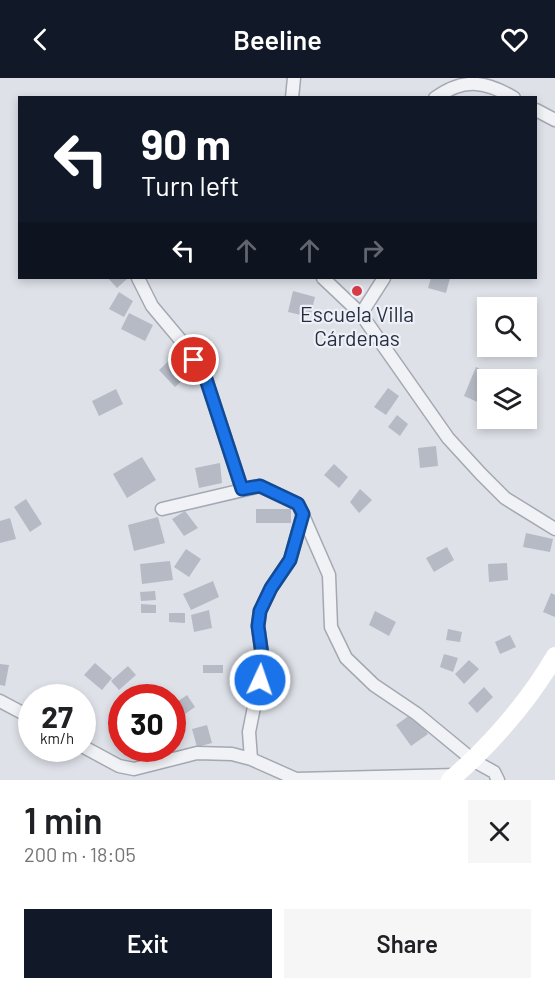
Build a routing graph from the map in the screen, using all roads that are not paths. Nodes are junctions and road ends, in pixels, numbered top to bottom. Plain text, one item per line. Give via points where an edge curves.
1 (294, 78) edge
2 (292, 96) edge
3 (438, 96) edge
4 (511, 96) edge
5 (537, 111) edge
6 (555, 120) edge
7 (138, 279) edge
8 (323, 279) edge
9 (383, 279) edge
10 (361, 314) junction
11 (242, 489) junction
12 (162, 509) dead end
13 (303, 514) junction
14 (555, 529) edge
15 (555, 656) edge
16 (0, 701) edge
17 (18, 711) edge
18 (96, 754) edge
19 (251, 759) junction
20 (474, 761) junction
21 (134, 769) junction
22 (453, 777) edge
23 (126, 780) edge
24 (498, 780) edge

1 - 2 street
3 - 4 street via 462,79 481,79
5 - 6 street
7 - 11 street via 152,306 205,376
8 - 10 street
9 - 10 street
10 - 14 street via 448,438 505,498
11 - 12 street
11 - 13 street via 260,486 298,504
13 - 19 street via 290,560 260,611 263,662 249,732
13 - 20 street via 329,575 331,627 346,658 374,685
15 - 20 street
16 - 17 street
18 - 21 street
19 - 21 street via 197,753
19 - 22 street via 296,779
20 - 22 street
20 - 24 street via 494,772
21 - 23 street

